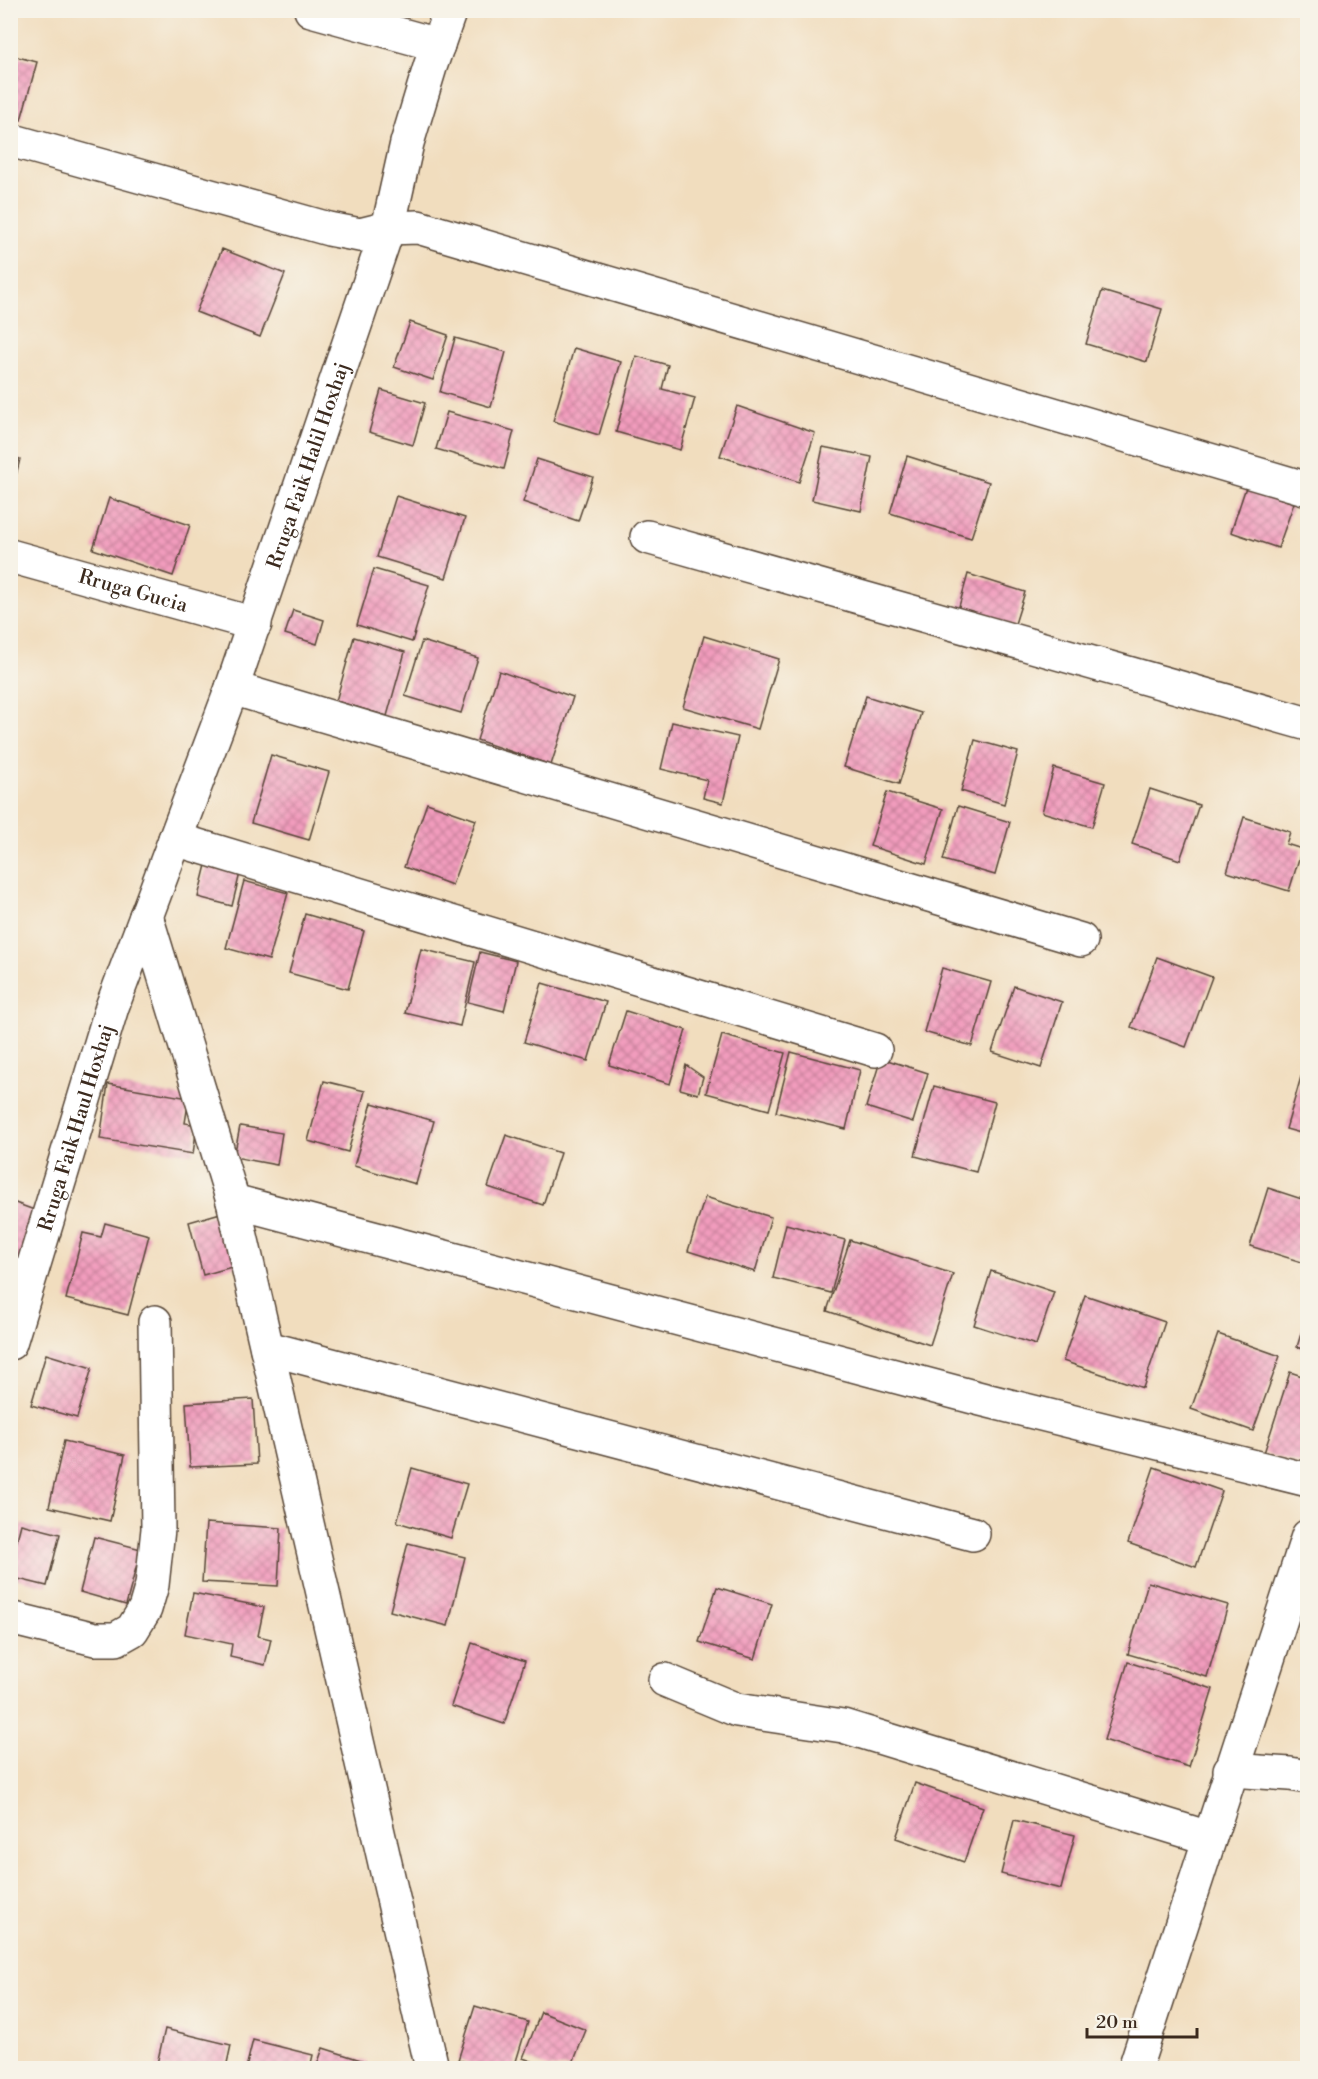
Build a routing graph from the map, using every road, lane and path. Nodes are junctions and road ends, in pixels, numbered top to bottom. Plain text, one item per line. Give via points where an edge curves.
1 (311, 10) edge
2 (450, 10) edge
3 (438, 45) junction
4 (10, 140) edge
5 (388, 228) junction
6 (1308, 489) edge
7 (647, 537) dead end
8 (10, 556) edge
9 (255, 624) junction
10 (232, 688) junction
11 (1308, 724) edge
12 (175, 839) junction
13 (146, 916) junction
14 (1081, 940) dead end
15 (875, 1050) dead end
16 (233, 1201) junction
17 (155, 1322) dead end
18 (10, 1342) edge
19 (267, 1348) junction
20 (1308, 1480) edge
21 (973, 1534) dead end
22 (1308, 1536) edge
23 (10, 1618) edge
24 (665, 1680) dead end
25 (1230, 1770) junction
26 (1308, 1777) edge
27 (1209, 1838) junction
28 (432, 2068) edge
29 (1135, 2068) edge

1 - 3 street
2 - 3 street, Rruga Faik Halil Hoxhaj
3 - 5 street, Rruga Faik Halil Hoxhaj via 407,143
4 - 5 street via 329,230 360,235
5 - 6 street via 418,227
5 - 9 street, Rruga Faik Halil Hoxhaj
7 - 11 street
8 - 9 street, Rruga Gucia
9 - 10 street, Rruga Faik Halil Hoxhaj
10 - 12 street, Rruga Faik Halil Hoxhaj
10 - 14 street
12 - 13 street, Rruga Faik Halil Hoxhaj
12 - 15 street
13 - 16 street
13 - 18 street, Rruga Faik Haul Hoxhaj via 112,1007
16 - 19 street
16 - 20 street via 981,1399
17 - 23 street via 158,1529 152,1585 144,1609 132,1630 116,1640 94,1639
19 - 21 street
19 - 28 street
22 - 25 street
24 - 27 street via 737,1710 843,1726
25 - 26 street
25 - 27 street
27 - 29 street

